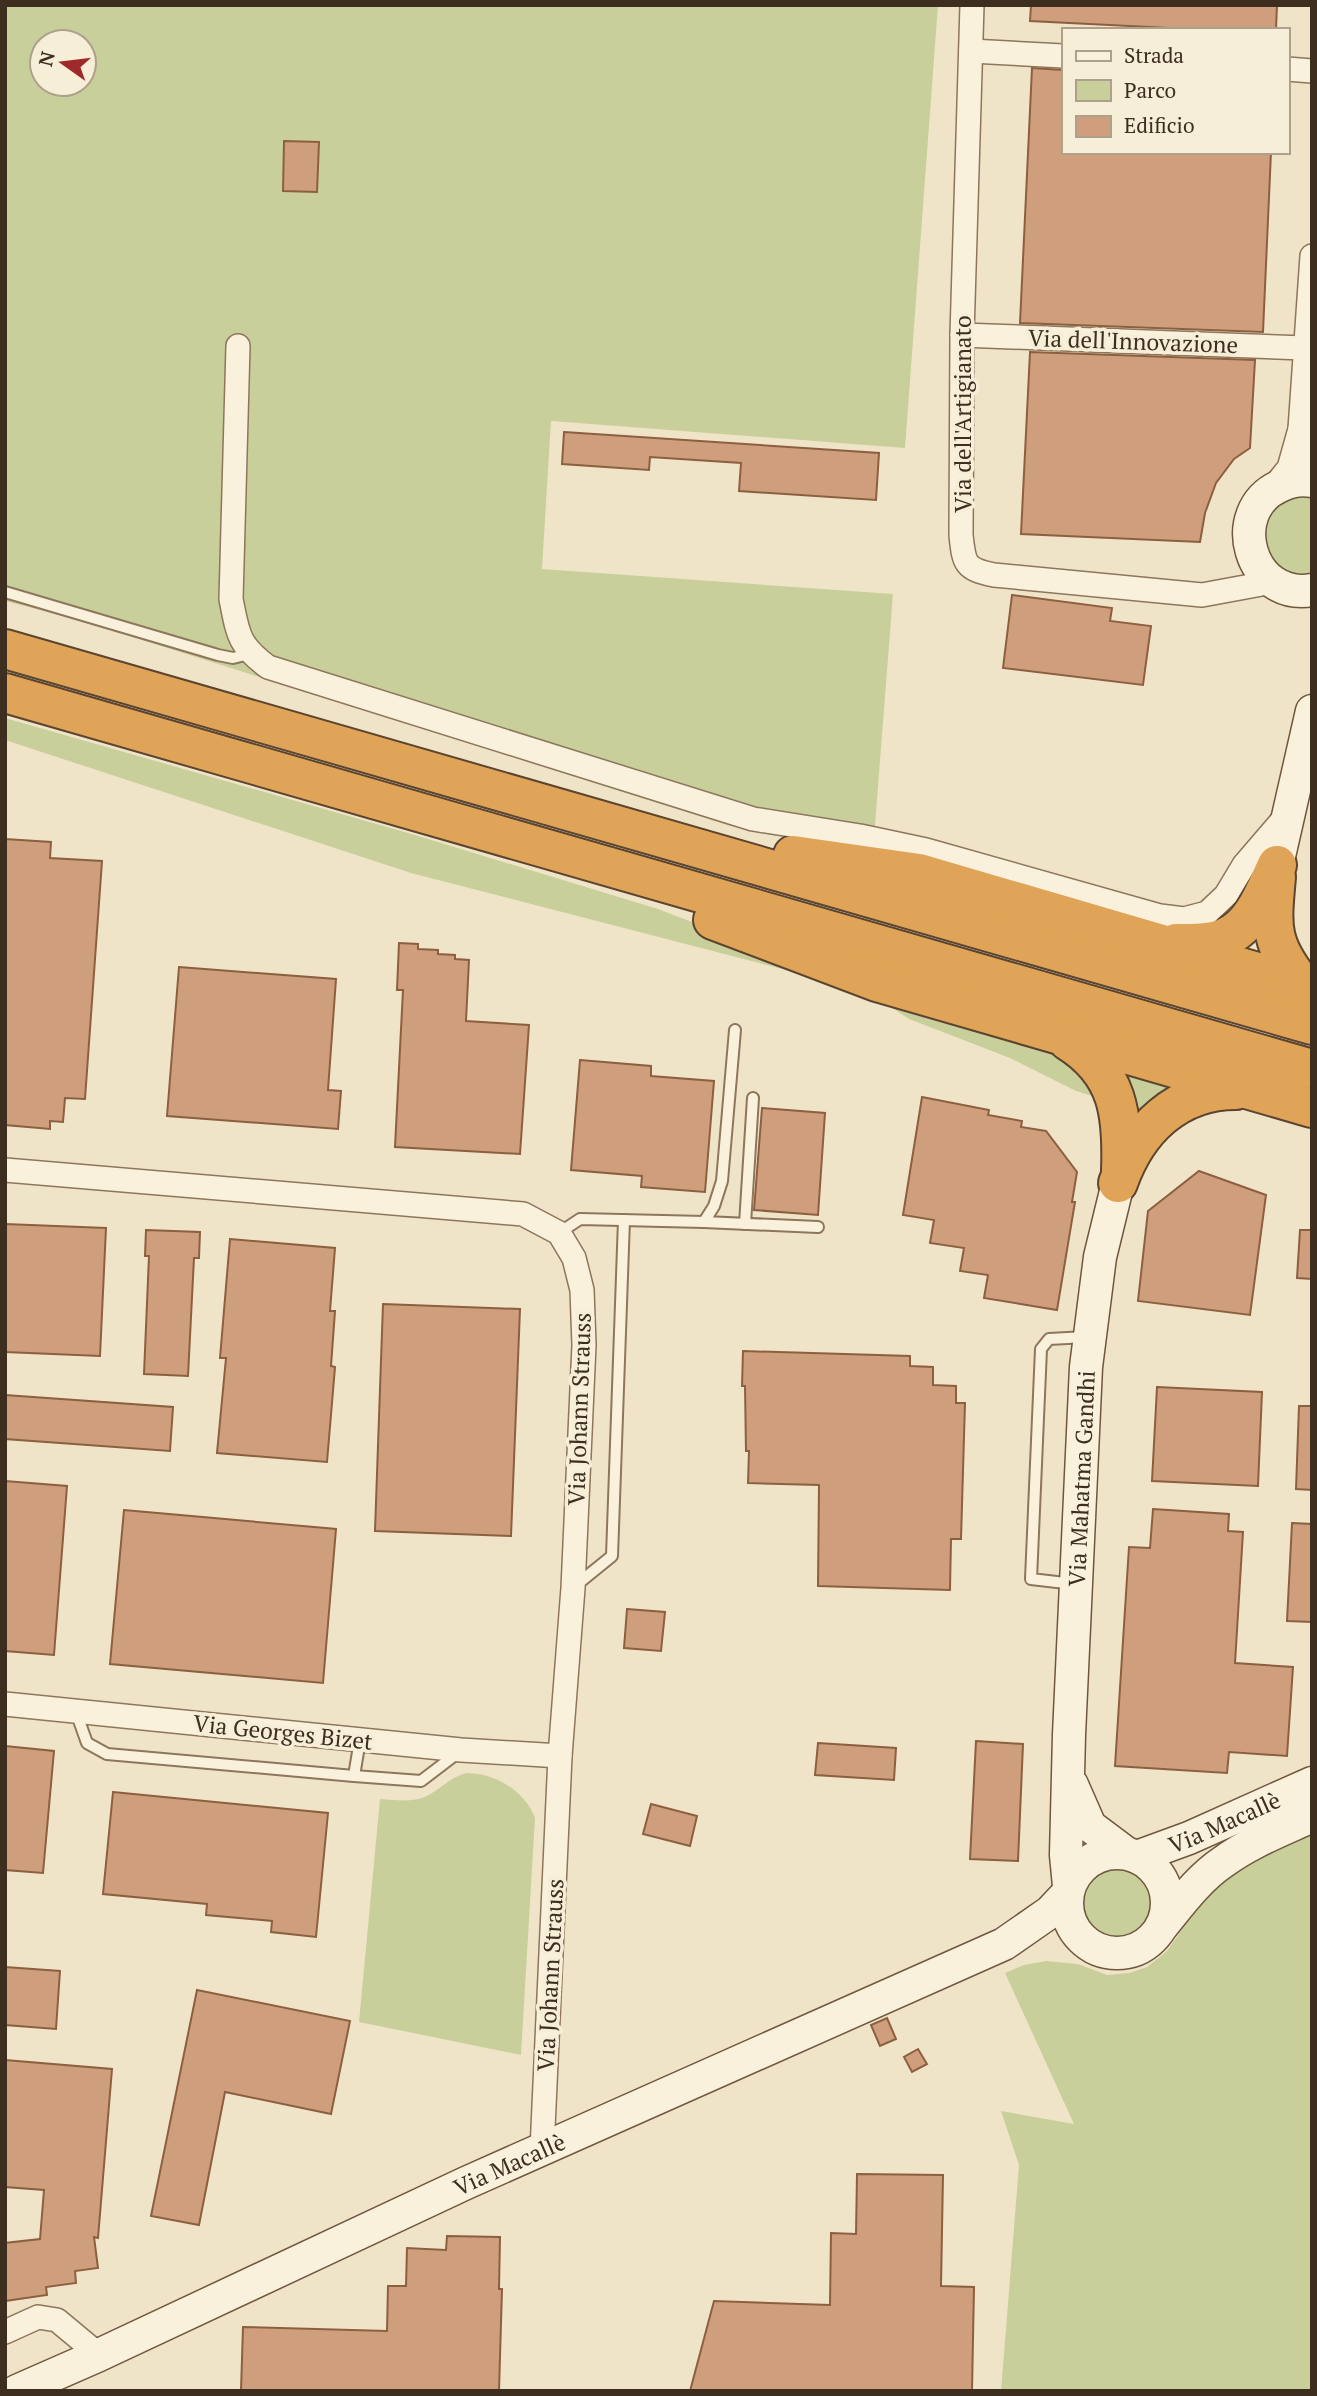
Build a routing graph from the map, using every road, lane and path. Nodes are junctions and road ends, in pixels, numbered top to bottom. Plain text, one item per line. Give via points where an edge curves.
1 (972, 5) edge
2 (971, 51) junction
3 (1062, 56) edge
4 (1289, 69) edge
5 (1312, 71) edge
6 (1312, 256) edge
7 (962, 335) junction
8 (238, 346) dead end
9 (1305, 348) junction
10 (1300, 429) junction
11 (1312, 461) edge
12 (1312, 481) edge
13 (1272, 489) junction
14 (1250, 553) junction
15 (5, 592) edge
16 (1220, 592) junction
17 (1296, 593) edge
18 (5, 649) edge
19 (249, 654) junction
20 (5, 693) edge
21 (1311, 716) edge
22 (1290, 811) junction
23 (579, 815) junction
24 (568, 855) junction
25 (1277, 865) junction
26 (1159, 943) junction
27 (1308, 987) edge
28 (1312, 1025) edge
29 (735, 1030) dead end
30 (1052, 1034) junction
31 (1312, 1069) edge
32 (1255, 1092) junction
33 (753, 1098) dead end
34 (1312, 1108) edge
35 (1128, 1146) junction
36 (5, 1170) edge
37 (1118, 1183) joint
38 (624, 1220) junction
39 (704, 1222) junction
40 (745, 1224) junction
41 (818, 1227) dead end
42 (559, 1233) junction
43 (1089, 1337) junction
44 (1076, 1584) junction
45 (573, 1587) junction
46 (5, 1704) edge
47 (76, 1712) junction
48 (360, 1740) junction
49 (461, 1750) junction
50 (560, 1756) junction
51 (354, 1776) junction
52 (1068, 1777) junction
53 (1312, 1783) edge
54 (1312, 1792) edge
55 (1312, 1816) edge
56 (1189, 1838) junction
57 (1132, 1855) junction
58 (1068, 1890) junction
59 (1162, 1926) junction
60 (1004, 1944) junction
61 (1087, 1944) junction
62 (542, 2150) junction
63 (5, 2332) edge
64 (99, 2355) junction
65 (17, 2391) edge

1 - 2 street, Via dell'Artigianato
2 - 3 street
2 - 7 street, Via dell'Artigianato
4 - 5 street
6 - 9 street
7 - 9 street, Via dell'Innovazione
7 - 16 street, Via dell'Artigianato via 961,535 968,565 976,572 994,575 1202,595
8 - 19 street via 231,599 237,632
9 - 10 street
10 - 11 street
10 - 13 street via 1289,468
12 - 13 street via 1288,482
13 - 14 street via 1250,518
14 - 16 street via 1244,568
14 - 17 street via 1259,569
15 - 19 lane via 218,655
16 - 17 street, Via dell'Artigianato
18 - 23 highway
19 - 22 street via 268,667 697,803 753,819 926,850 1160,916 1184,919 1207,913
20 - 24 highway
21 - 22 street
22 - 25 street
23 - 26 highway via 919,873
23 - 28 highway
24 - 30 highway via 612,889 699,915 864,978
24 - 31 highway
25 - 26 highway via 1244,925 1226,938
25 - 27 highway via 1272,920 1276,940 1284,959
26 - 27 highway
29 - 39 lane via 722,1181
30 - 32 highway
30 - 35 highway via 1092,1058 1109,1083
32 - 34 highway
32 - 35 highway via 1207,1092 1178,1103
33 - 40 lane
35 - 37 highway
36 - 42 street via 523,1214
37 - 43 street, Via Mahatma Gandhi via 1100,1257
38 - 39 lane
38 - 42 lane via 580,1219
38 - 45 lane via 612,1556
39 - 40 lane
40 - 41 lane
42 - 45 street, Via Johann Strauss via 574,1258 582,1290 584,1345
43 - 44 street, Via Mahatma Gandhi
43 - 44 lane via 1049,1339 1041,1349 1031,1579
44 - 52 street, Via Mahatma Gandhi
45 - 50 street, Via Johann Strauss
46 - 47 street, Via Georges Bizet
47 - 48 street, Via Georges Bizet
47 - 51 lane via 88,1743 107,1754
48 - 49 street, Via Georges Bizet
48 - 51 lane
49 - 50 street, Via Georges Bizet
49 - 51 lane via 421,1781
50 - 62 street, Via Johann Strauss
52 - 57 street, Via Mahatma Gandhi via 1090,1826
52 - 58 street, Via Mahatma Gandhi
53 - 56 street, Via Macallè
54 - 56 street via 1249,1823
55 - 59 street, Via Macallè via 1222,1862
56 - 57 street, Via Macallè
57 - 58 street via 1114,1852 1098,1856 1083,1865
57 - 59 street via 1149,1864 1161,1879 1167,1908
58 - 60 street, Via Macallè via 1043,1917
58 - 61 street via 1069,1920
59 - 61 street via 1144,1946 1123,1953 1104,1952
60 - 61 street, Via Macallè via 1040,1939
60 - 62 street, Via Macallè
62 - 64 street, Via Macallè
63 - 64 street via 38,2317 57,2320
64 - 65 street, Via Macallè

